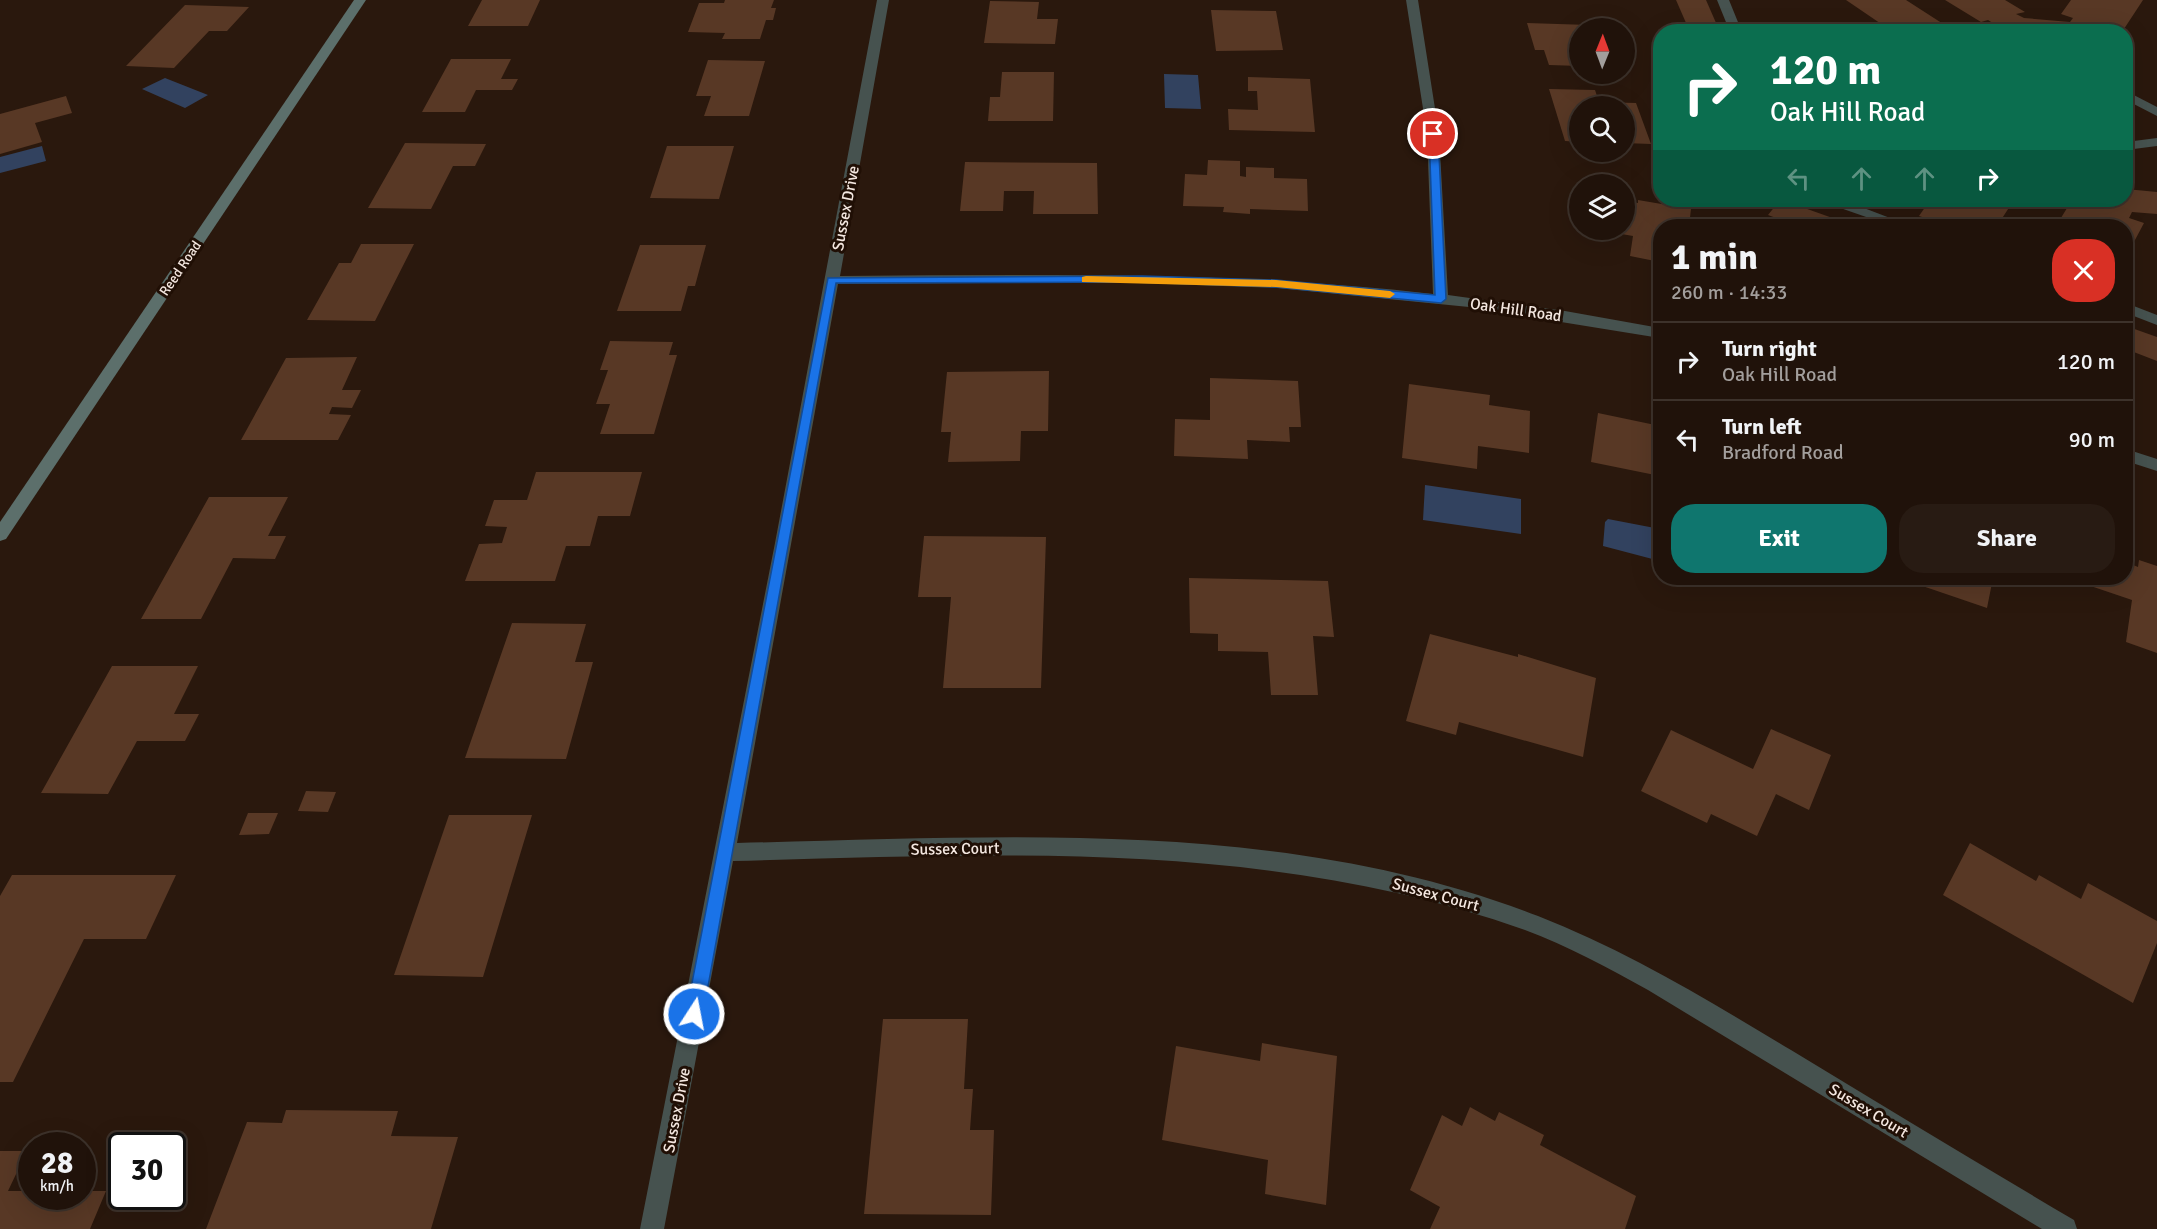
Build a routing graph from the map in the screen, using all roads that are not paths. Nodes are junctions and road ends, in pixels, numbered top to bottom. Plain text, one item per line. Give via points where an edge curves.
1 (360, 0) edge
2 (883, 0) edge
3 (1412, 0) edge
4 (1724, 0) edge
5 (1733, 24) edge
6 (2133, 99) edge
7 (2157, 112) edge
8 (2157, 142) edge
9 (2133, 145) edge
10 (1851, 207) edge
11 (1884, 219) edge
12 (832, 280) junction
13 (1441, 299) junction
14 (2133, 311) edge
15 (2157, 320) edge
16 (1653, 332) edge
17 (2133, 457) edge
18 (2157, 465) edge
19 (0, 536) edge
20 (725, 852) junction
21 (652, 1229) edge
22 (2065, 1229) edge

1 - 19 main road, Reed Road
2 - 12 street, Sussex Drive
3 - 13 street via 1433,134
4 - 5 street
6 - 7 street
8 - 9 street
10 - 11 street
12 - 13 street, Oak Hill Road via 1153,279 1276,284
12 - 20 street, Sussex Drive
13 - 16 street, Oak Hill Road
14 - 15 street
17 - 18 street
20 - 21 street, Sussex Drive
20 - 22 street, Sussex Court via 1145,848 1284,860 1422,888 1530,922 1630,966

